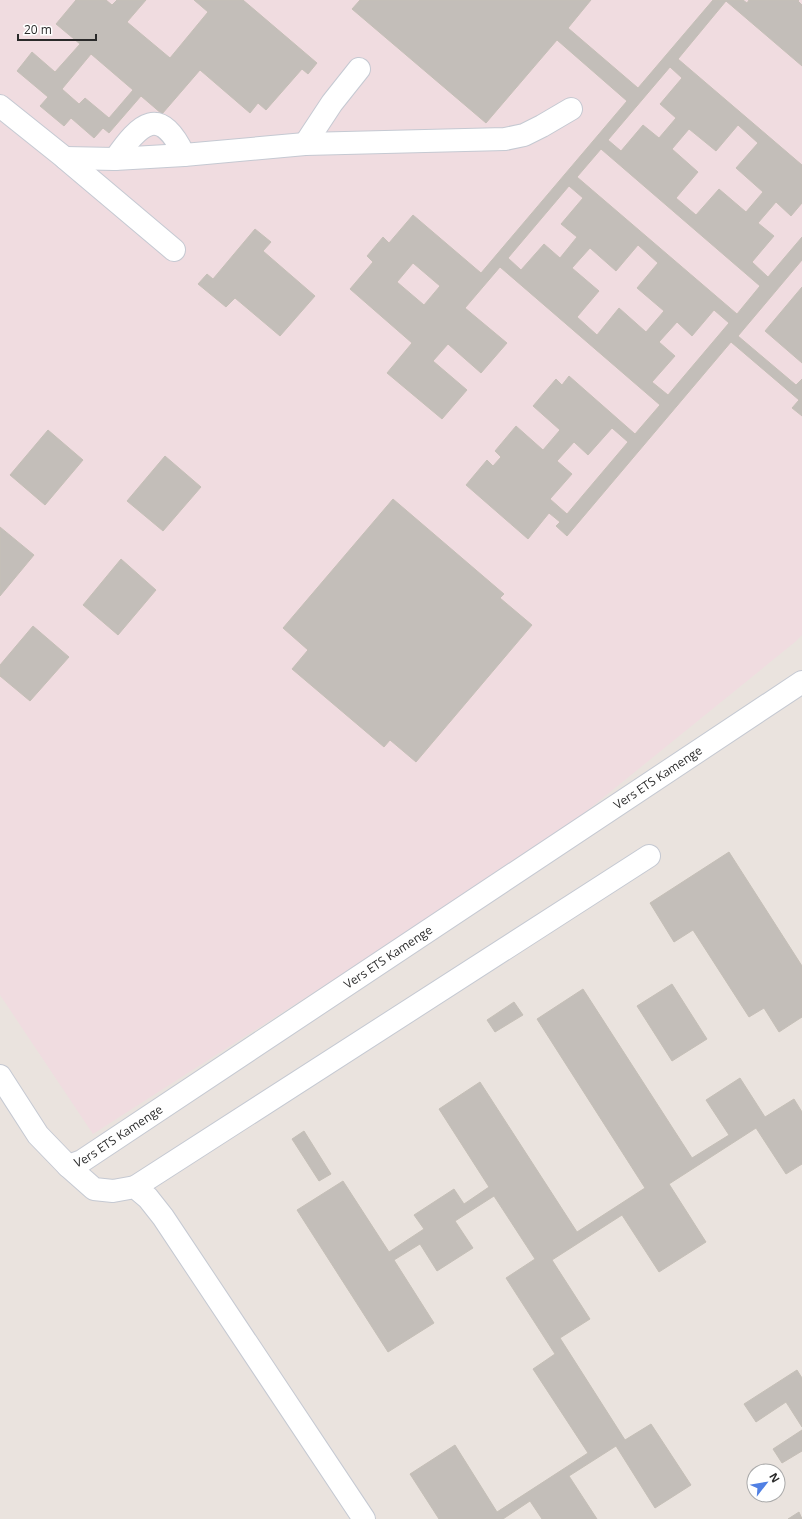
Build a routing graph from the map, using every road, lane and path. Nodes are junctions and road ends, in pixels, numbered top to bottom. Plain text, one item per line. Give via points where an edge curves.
1 (359, 69) dead end
2 (0, 106) edge
3 (571, 109) dead end
4 (305, 144) junction
5 (184, 155) junction
6 (65, 158) junction
7 (115, 159) junction
8 (174, 250) dead end
9 (802, 682) edge
10 (649, 856) dead end
11 (0, 1076) edge
12 (68, 1166) junction
13 (135, 1187) junction
14 (364, 1519) edge

1 - 4 street via 332,103
2 - 6 street
3 - 4 street via 524,135 505,139
4 - 5 street
5 - 7 street
5 - 7 street via 168,130 159,124 151,123 129,139
6 - 7 street
6 - 8 street
9 - 12 street, Vers ETS Kamenge via 108,1144 82,1161
10 - 13 street
11 - 12 street, Vers ETS Kamenge via 38,1135
12 - 13 street via 94,1189 113,1191
13 - 14 street via 163,1217

